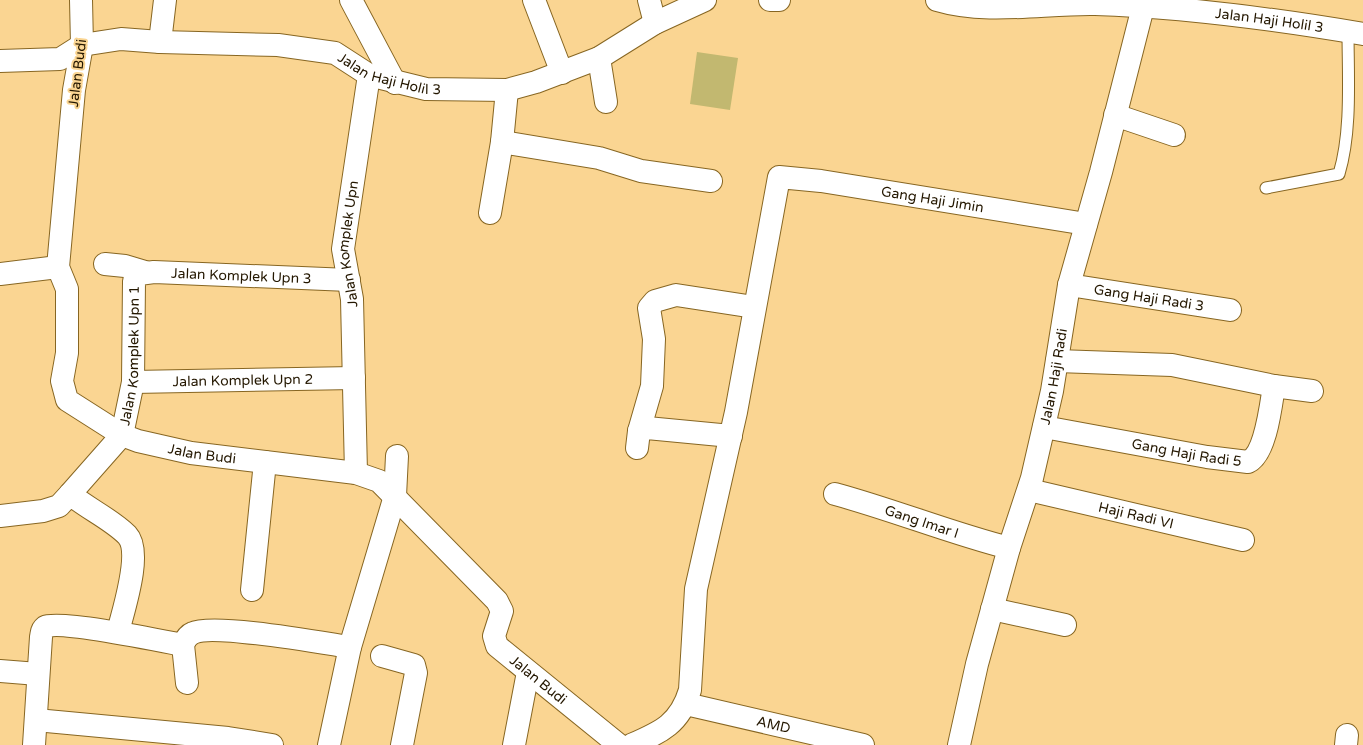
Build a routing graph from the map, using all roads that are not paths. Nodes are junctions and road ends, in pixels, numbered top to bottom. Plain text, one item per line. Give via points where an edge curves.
1 (81, 0) edge
2 (165, 0) edge
3 (350, 0) edge
4 (534, 0) edge
5 (649, 0) edge
6 (705, 0) edge
7 (770, 0) edge
8 (779, 0) edge
9 (937, 0) edge
10 (1143, 7) junction
11 (1223, 7) edge
12 (655, 22) junction
13 (1356, 32) edge
14 (160, 42) junction
15 (82, 45) junction
16 (599, 58) junction
17 (0, 61) edge
18 (562, 73) junction
19 (369, 75) junction
20 (395, 82) junction
21 (507, 90) junction
22 (606, 102) dead end
23 (1115, 115) junction
24 (1174, 135) dead end
25 (502, 142) junction
26 (711, 181) dead end
27 (1266, 188) dead end
28 (490, 213) dead end
29 (1086, 224) junction
30 (106, 264) dead end
31 (58, 267) junction
32 (0, 274) edge
33 (140, 275) junction
34 (349, 280) junction
35 (1069, 285) junction
36 (754, 307) junction
37 (1230, 310) dead end
38 (1056, 362) junction
39 (354, 378) junction
40 (132, 382) junction
41 (1274, 386) junction
42 (1312, 391) dead end
43 (1044, 427) junction
44 (122, 435) junction
45 (731, 436) junction
46 (397, 456) dead end
47 (265, 462) junction
48 (356, 473) junction
49 (1029, 490) junction
50 (70, 494) junction
51 (835, 494) dead end
52 (395, 496) junction
53 (0, 516) edge
54 (1243, 540) dead end
55 (1009, 548) junction
56 (252, 590) dead end
57 (992, 610) junction
58 (1065, 625) dead end
59 (118, 632) junction
60 (183, 645) junction
61 (350, 647) junction
62 (382, 656) dead end
63 (0, 671) edge
64 (528, 672) junction
65 (38, 674) junction
66 (187, 683) dead end
67 (686, 704) junction
68 (36, 720) junction
69 (34, 745) edge
70 (272, 745) edge
71 (328, 745) edge
72 (402, 745) edge
73 (514, 745) edge
74 (619, 745) edge
75 (631, 745) edge
76 (862, 745) edge
77 (958, 745) edge

1 - 15 street, Jalan Budi
2 - 14 street
3 - 20 street
4 - 18 street
5 - 12 street
6 - 12 street, Jalan Haji Holil 3
7 - 8 street
9 - 10 street, Jalan Haji Holil 3 via 990,7 1095,4
10 - 11 street, Jalan Haji Holil 3
10 - 23 street, Jalan Haji Radi
11 - 13 street, Jalan Haji Holil 3
12 - 16 street, Jalan Haji Holil 3
13 - 27 lane via 1340,174
14 - 15 street, Jalan Haji Holil 3 via 121,39
14 - 19 street, Jalan Haji Holil 3 via 303,47 336,53
15 - 17 street, Jalan Haji Holil 3 via 60,59
15 - 31 street, Jalan Budi via 74,90
16 - 18 street, Jalan Haji Holil 3
16 - 22 street
18 - 21 street, Jalan Haji Holil 3
19 - 20 street, Jalan Haji Holil 3
19 - 34 street, Jalan Komplek Upn via 343,249
20 - 21 street, Jalan Haji Holil 3 via 426,89
21 - 25 street
23 - 24 street
23 - 29 street, Jalan Haji Radi
25 - 26 street via 599,158 641,171
25 - 28 street
29 - 35 street, Jalan Haji Radi
29 - 36 street, Gang Haji Jimin via 830,182 778,177
30 - 33 street, Jalan Komplek Upn 3 via 125,266
31 - 32 street
31 - 44 street, Jalan Budi via 67,289 63,392 75,407
33 - 34 street, Jalan Komplek Upn 3
33 - 40 street, Jalan Komplek Upn 1
34 - 39 street, Jalan Komplek Upn
35 - 37 street, Gang Haji Radi 3
35 - 38 street, Jalan Haji Radi
36 - 45 street
36 - 45 street via 676,295 655,301 649,308 654,339 652,386 638,440 647,428
38 - 41 street via 1172,365
38 - 43 street, Jalan Haji Radi
39 - 40 street, Jalan Komplek Upn 2
39 - 48 street, Jalan Komplek Upn
40 - 44 street, Jalan Komplek Upn 1
41 - 42 street
41 - 43 street, Gang Haji Radi 5 via 1266,429 1257,454 1248,462
43 - 49 street, Jalan Haji Radi
44 - 47 street, Jalan Budi via 173,450
44 - 50 street
45 - 67 street via 696,589 690,690
46 - 52 street
47 - 48 street, Jalan Budi
47 - 56 street
48 - 52 street, Jalan Budi via 380,481
49 - 54 street, Haji Radi VI
49 - 55 street, Jalan Haji Radi
50 - 53 street via 59,506
50 - 59 street via 128,536 133,548 133,567
51 - 55 street, Gang Imar I via 897,511 960,536
52 - 61 street
52 - 64 street, Jalan Budi via 497,601 502,617 494,641
55 - 57 street, Jalan Haji Radi
57 - 58 street
57 - 77 street, Jalan Haji Radi
59 - 60 street
59 - 65 street via 46,627 42,630
60 - 61 street via 192,633 236,631
60 - 66 street
61 - 71 street
62 - 72 street via 414,665 416,673
63 - 65 street
64 - 73 street
64 - 74 street, Jalan Budi
65 - 68 street
67 - 75 street via 663,731
67 - 76 street, AMD
68 - 69 street
68 - 70 street

